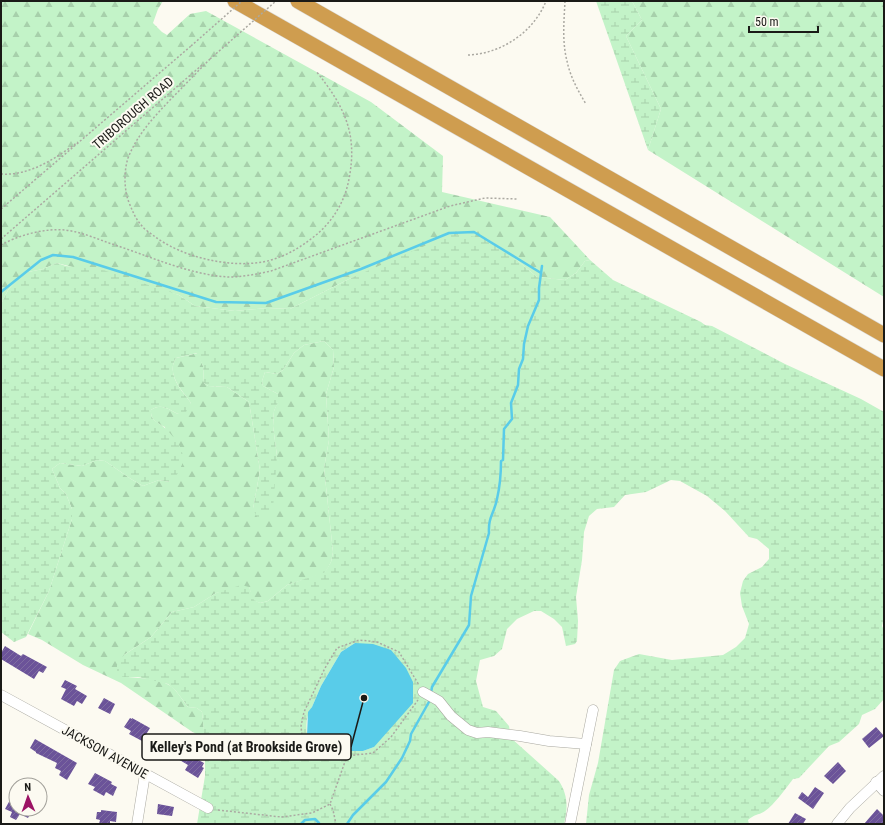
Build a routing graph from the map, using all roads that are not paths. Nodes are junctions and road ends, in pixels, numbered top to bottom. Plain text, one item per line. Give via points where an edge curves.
1 (235, 1) edge
2 (298, 1) edge
3 (884, 335) edge
4 (884, 369) edge
5 (1, 694) edge
6 (428, 695) road end
7 (593, 710) dead end
8 (586, 744) junction
9 (145, 774) junction
10 (880, 779) edge
11 (884, 791) edge
12 (208, 808) road end
13 (137, 824) edge
14 (570, 824) edge
15 (837, 824) edge

1 - 4 highway
2 - 3 highway
5 - 9 street, JACKSON AVENUE
6 - 8 street via 439,701 468,730 477,733 488,732
7 - 8 street
8 - 14 street
9 - 12 street, JACKSON AVENUE
9 - 13 street
10 - 11 street
10 - 15 street

